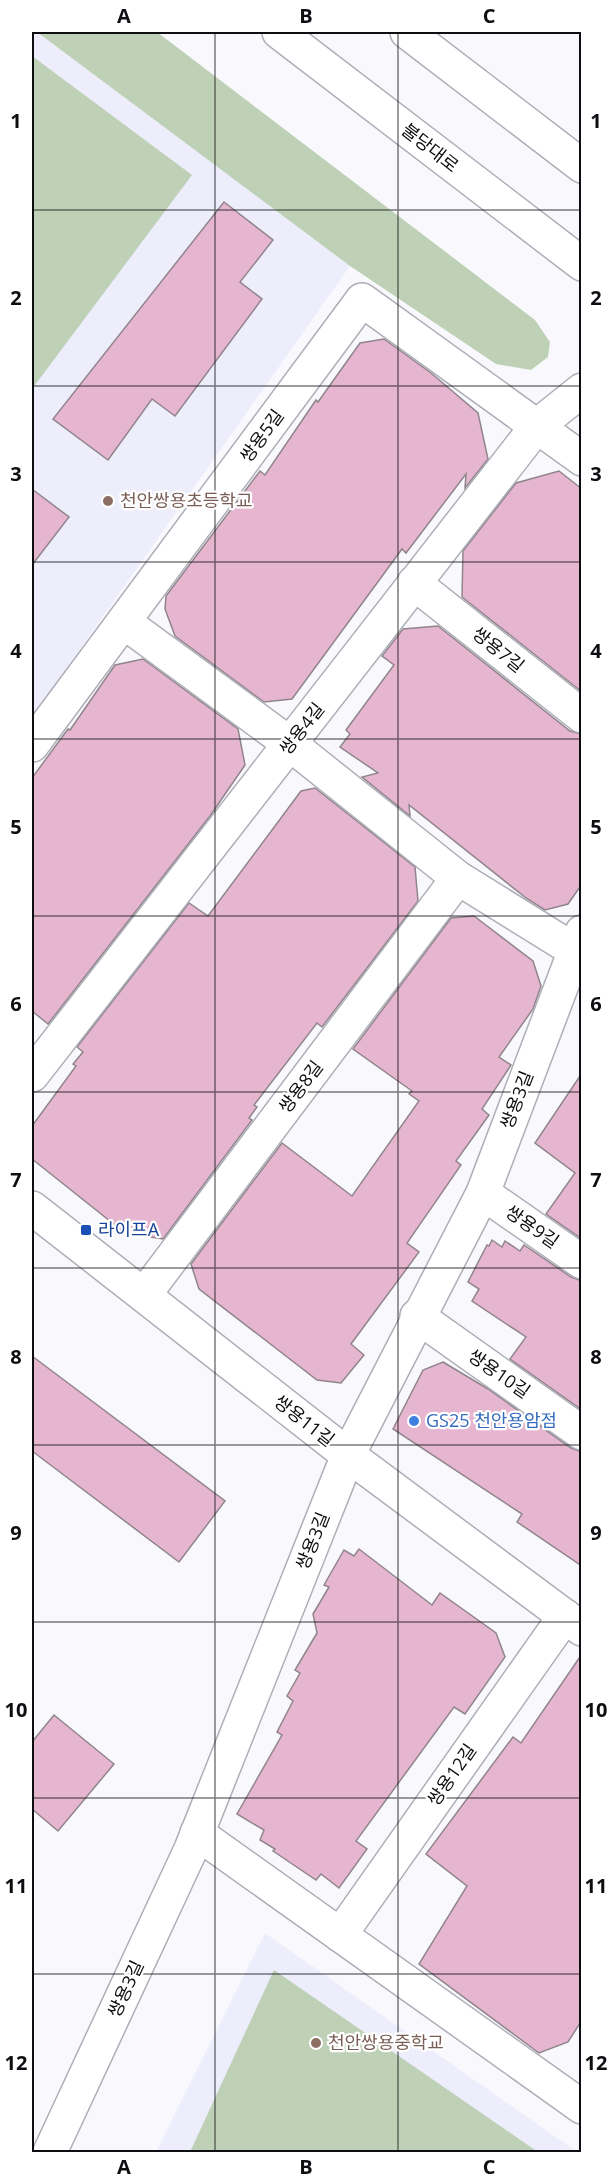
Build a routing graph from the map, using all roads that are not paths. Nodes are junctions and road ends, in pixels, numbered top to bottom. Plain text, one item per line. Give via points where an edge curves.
1 (279, 32) edge
2 (407, 32) edge
3 (582, 166) edge
4 (582, 264) edge
5 (582, 390) edge
6 (537, 426) junction
7 (582, 459) edge
8 (414, 583) junction
9 (124, 622) junction
10 (582, 716) edge
11 (290, 744) junction
12 (32, 745) edge
13 (458, 878) junction
14 (579, 946) edge
15 (32, 1075) edge
16 (483, 1193) junction
17 (32, 1208) edge
18 (582, 1262) edge
19 (144, 1295) junction
20 (417, 1316) junction
21 (582, 1432) edge
22 (348, 1455) junction
23 (573, 1622) edge
24 (197, 1833) junction
25 (340, 1935) junction
26 (576, 2092) edge
27 (50, 2152) edge

1 - 4 street, 불당대로
2 - 3 street
5 - 6 street, 쌍용4길
6 - 7 street
6 - 8 street, 쌍용4길
6 - 9 street, 쌍용5길 via 362,300
8 - 10 street, 쌍용7길
8 - 11 street, 쌍용4길
9 - 11 street
9 - 12 street, 쌍용5길
11 - 13 street
11 - 15 street, 쌍용4길
13 - 14 street
13 - 19 street, 쌍용8길
14 - 16 street, 쌍용3길
16 - 18 street, 쌍용9길
16 - 20 street, 쌍용3길
17 - 19 street, 쌍용11길
19 - 22 street, 쌍용11길
20 - 21 street, 쌍용10길
20 - 22 street, 쌍용3길
22 - 23 street, 쌍용11길
22 - 24 street, 쌍용3길
23 - 25 street, 쌍용12길
24 - 25 street
24 - 27 street, 쌍용3길
25 - 26 street

